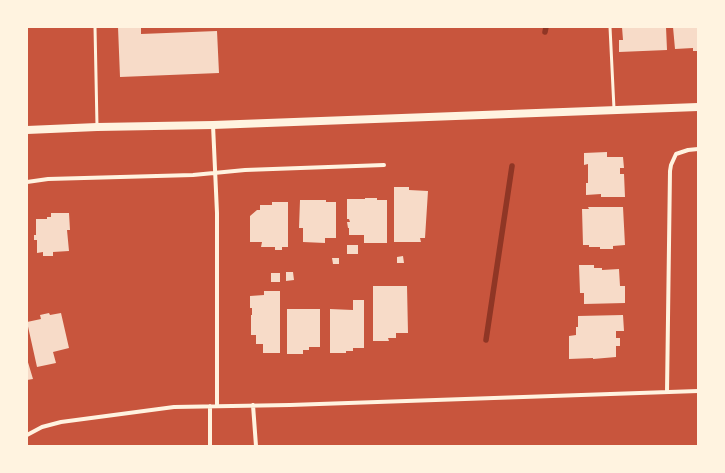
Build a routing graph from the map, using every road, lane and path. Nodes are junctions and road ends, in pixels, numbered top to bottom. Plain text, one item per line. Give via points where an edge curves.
1 (95, 27) edge
2 (610, 27) edge
3 (698, 107) edge
4 (614, 110) junction
5 (213, 125) junction
6 (97, 128) junction
7 (27, 130) edge
8 (698, 149) edge
9 (384, 165) dead end
10 (214, 173) junction
11 (27, 182) edge
12 (698, 391) edge
13 (667, 392) junction
14 (253, 405) junction
15 (210, 406) junction
16 (217, 406) junction
17 (27, 435) edge
18 (210, 446) edge
19 (256, 446) edge

1 - 6 lane
2 - 4 lane
3 - 4 main road
4 - 5 main road
5 - 6 main road
5 - 10 street
6 - 7 main road
8 - 13 street via 676,154 671,165
9 - 10 street
10 - 11 street
10 - 16 street via 217,213
12 - 13 street
13 - 14 street
14 - 16 street
14 - 19 street
15 - 16 street
15 - 17 street via 174,407 70,420 42,427
15 - 18 street

